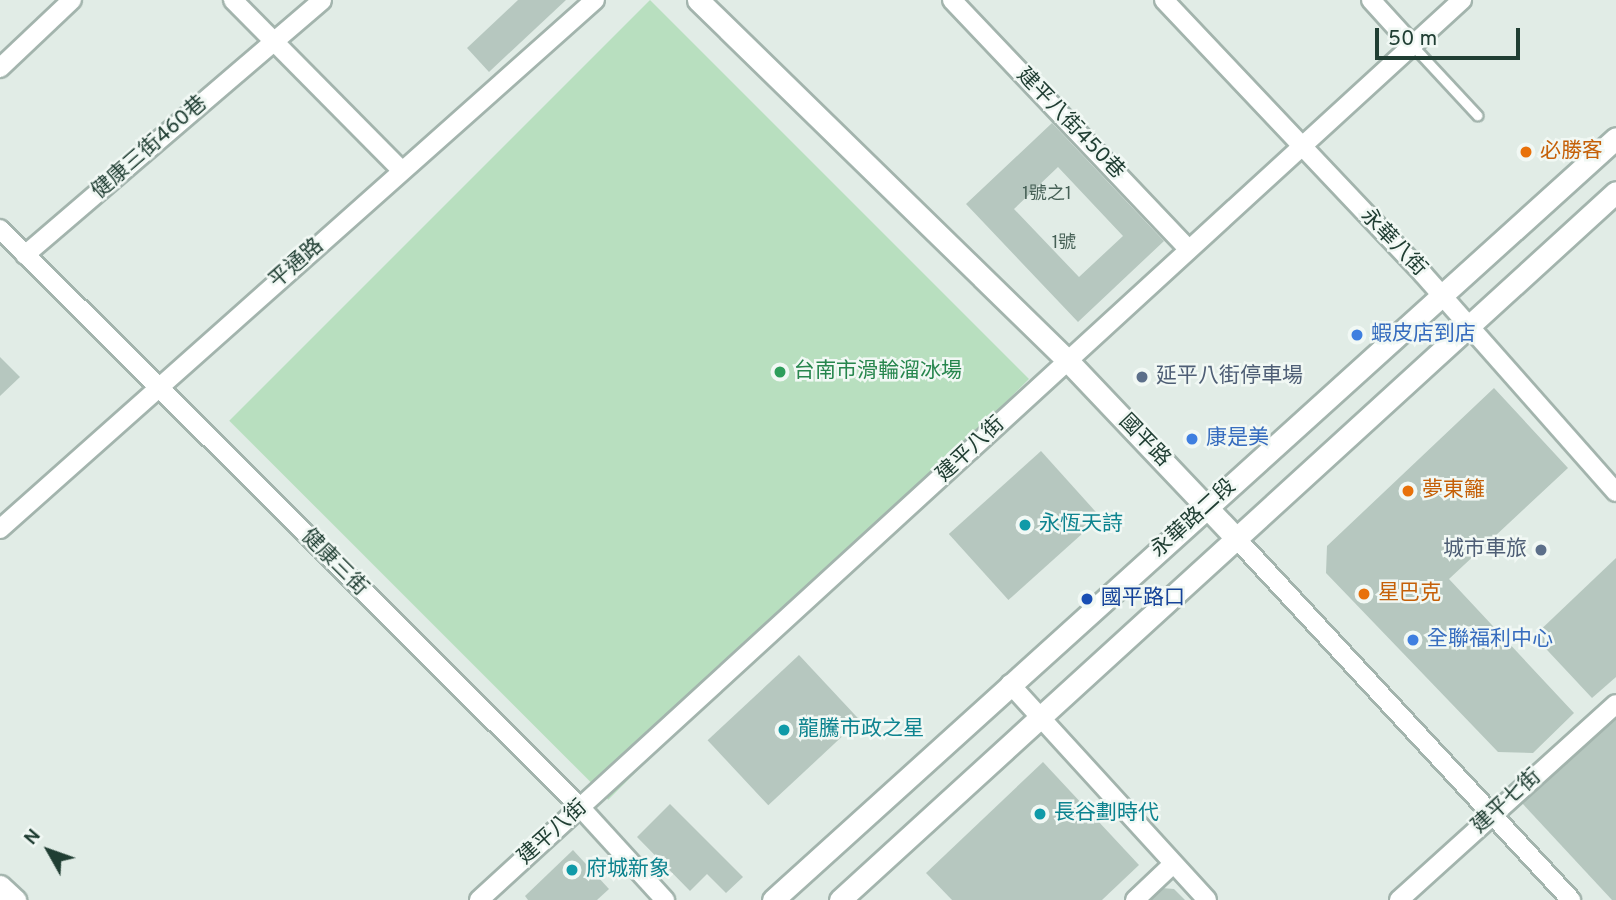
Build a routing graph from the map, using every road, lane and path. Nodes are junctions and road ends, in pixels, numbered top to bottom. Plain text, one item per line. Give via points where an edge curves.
1 (72, 0) edge
2 (233, 0) edge
3 (322, 0) edge
4 (595, 0) edge
5 (698, 0) edge
6 (952, 0) edge
7 (1164, 0) edge
8 (1371, 0) edge
9 (1462, 0) edge
10 (274, 41) junction
11 (1412, 45) junction
12 (0, 68) edge
13 (1477, 115) dead end
14 (1300, 146) junction
15 (1612, 148) edge
16 (402, 171) junction
17 (1616, 192) edge
18 (0, 229) edge
19 (1188, 249) junction
20 (25, 255) junction
21 (1441, 294) junction
22 (1470, 328) junction
23 (1068, 361) junction
24 (157, 388) junction
25 (1616, 492) edge
26 (1206, 507) junction
27 (0, 529) edge
28 (1235, 537) junction
29 (1010, 684) junction
30 (1616, 704) edge
31 (1039, 717) junction
32 (581, 808) junction
33 (1491, 816) junction
34 (1173, 864) junction
35 (0, 886) edge
36 (15, 900) edge
37 (479, 900) edge
38 (665, 900) edge
39 (773, 900) edge
40 (840, 900) edge
41 (1135, 900) edge
42 (1207, 900) edge
43 (1399, 900) edge
44 (1572, 900) edge

1 - 12 street
2 - 10 street
3 - 10 street, 健康三街460巷
4 - 16 street, 平通路
5 - 23 street, 國平路
6 - 19 street, 建平八街450巷
7 - 14 street, 永華八街
8 - 11 street
9 - 11 street, 建平八街
10 - 16 street
10 - 20 street, 健康三街460巷
11 - 13 lane
11 - 14 street, 建平八街
14 - 19 street, 建平八街
14 - 21 street, 永華八街
15 - 21 street, 永華路二段
16 - 24 street, 平通路
17 - 22 street, 永華路二段
18 - 20 street, 健康三街
19 - 23 street, 建平八街
20 - 24 street, 健康三街
21 - 22 street, 永華八街
21 - 26 street, 永華路二段
22 - 25 street, 永華八街
22 - 28 street, 永華路二段
23 - 26 street, 國平路
23 - 32 street, 建平八街
24 - 27 street, 平通路
24 - 32 street, 健康三街
26 - 28 street, 國平路
26 - 29 street, 永華路二段
28 - 31 street, 永華路二段
28 - 33 street, 國平路
29 - 31 street
29 - 39 street, 永華路二段
30 - 33 street, 建平七街
31 - 34 street
31 - 40 street, 永華路二段
32 - 37 street, 建平八街
32 - 38 street, 健康三街
33 - 43 street, 建平七街
33 - 44 street, 國平路
34 - 41 street
34 - 42 street
35 - 36 street

